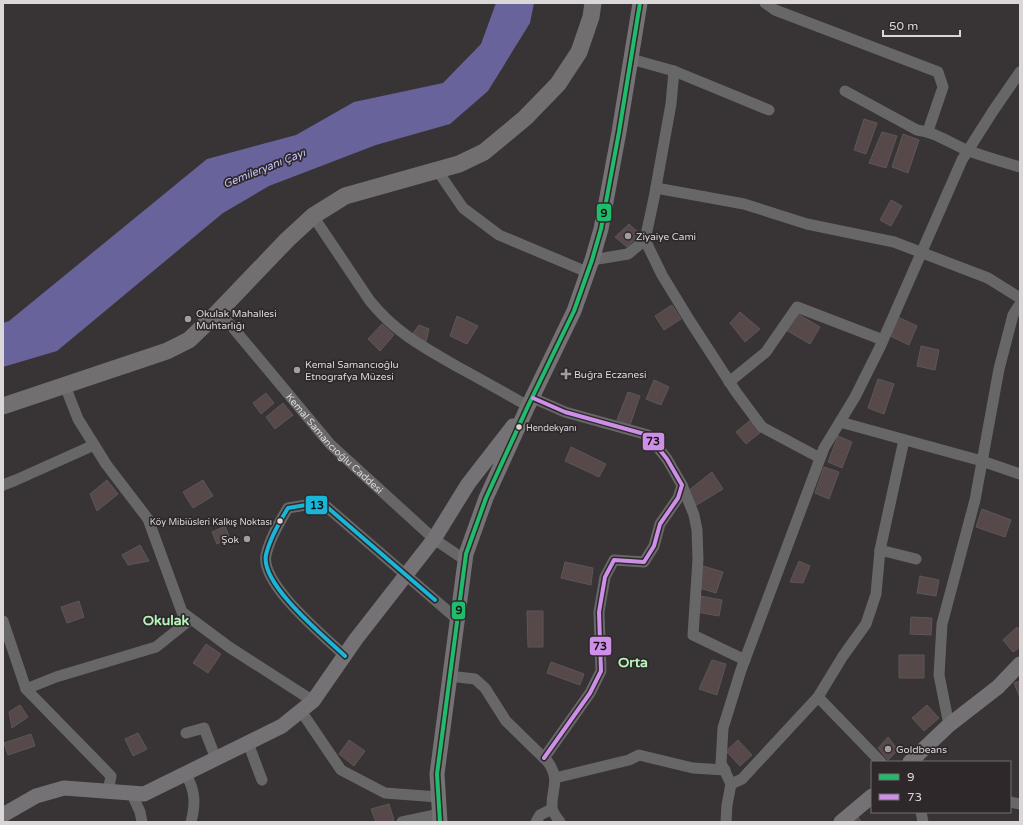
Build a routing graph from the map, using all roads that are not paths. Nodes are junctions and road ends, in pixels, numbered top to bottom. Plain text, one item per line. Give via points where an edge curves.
1 (594, 3) edge
2 (640, 3) edge
3 (765, 3) edge
4 (631, 59) junction
5 (674, 71) junction
6 (1020, 72) edge
7 (844, 91) dead end
8 (769, 110) dead end
9 (928, 131) junction
10 (968, 151) junction
11 (1020, 167) edge
12 (437, 170) junction
13 (656, 188) junction
14 (313, 216) junction
15 (645, 240) junction
16 (922, 252) junction
17 (589, 266) junction
18 (1020, 298) edge
19 (1020, 304) edge
20 (219, 311) junction
21 (883, 340) junction
22 (729, 382) junction
23 (65, 386) junction
24 (531, 402) junction
25 (3, 406) edge
26 (840, 422) junction
27 (904, 440) junction
28 (94, 445) junction
29 (820, 458) junction
30 (982, 461) junction
31 (1020, 474) edge
32 (3, 485) edge
33 (682, 485) junction
34 (434, 540) junction
35 (880, 550) junction
36 (916, 559) dead end
37 (465, 560) junction
38 (407, 575) junction
39 (191, 619) junction
40 (457, 619) junction
41 (3, 621) edge
42 (345, 656) junction
43 (745, 660) junction
44 (1017, 670) edge
45 (450, 676) junction
46 (26, 689) junction
47 (818, 697) junction
48 (313, 701) junction
49 (301, 711) junction
50 (950, 725) junction
51 (186, 733) dead end
52 (248, 743) junction
53 (544, 758) junction
54 (216, 759) junction
55 (880, 761) edge
56 (911, 761) edge
57 (725, 770) junction
58 (186, 774) junction
59 (555, 778) junction
60 (262, 780) dead end
61 (732, 784) junction
62 (108, 792) junction
63 (132, 794) junction
64 (438, 797) junction
65 (871, 797) edge
66 (552, 810) junction
67 (3, 814) edge
68 (440, 818) edge
69 (142, 822) edge
70 (191, 822) edge
71 (402, 822) edge
72 (536, 822) edge
73 (560, 822) edge
74 (726, 822) edge
75 (841, 822) edge

1 - 12 main road via 579,52 558,84 525,118 484,152 459,164
2 - 4 street
3 - 9 street via 775,10 938,72 943,87
4 - 5 street
4 - 17 street via 604,214
5 - 8 street
5 - 13 street via 671,104
6 - 10 street
7 - 9 street via 917,130
9 - 10 street
10 - 11 street
10 - 16 street
12 - 14 main road via 345,196
12 - 17 street via 463,208 499,235
13 - 15 street
13 - 16 street via 744,204 807,224 894,242
14 - 20 main road
14 - 24 street via 370,301 397,329 416,343
15 - 17 street via 628,254
15 - 22 street via 662,275
16 - 18 street via 988,278
16 - 21 street
17 - 24 street via 574,311
19 - 30 street via 1013,315 999,369
20 - 23 main road via 189,340 167,351
20 - 34 street, Kemal Samancıoğlu Caddesi via 330,444
21 - 22 street via 797,307 766,352
21 - 26 street
22 - 29 street via 762,427
23 - 25 main road
23 - 28 street via 78,418
24 - 33 street via 648,435 667,459
24 - 34 street via 468,484
24 - 37 street via 486,498
26 - 27 street
26 - 29 street
27 - 30 street
27 - 35 street
28 - 32 street
28 - 39 street via 148,519 182,612
29 - 43 street
30 - 31 street
30 - 50 street via 975,500 942,624 939,675
33 - 43 street via 697,530 698,559 693,635
33 - 53 street via 678,498 660,524 654,546 644,562 614,560 605,577 600,612 601,671 590,693
34 - 37 street, Kemal Samancıoğlu Caddesi
34 - 38 street
35 - 36 street
35 - 47 street via 876,594 866,624
37 - 40 street
38 - 40 street
38 - 42 street
38 - 42 street via 327,507 312,504 288,508 266,556 267,569 273,581 302,617
39 - 46 street via 156,647 56,677
39 - 48 street via 229,647
40 - 45 street
41 - 46 street
42 - 48 street
43 - 57 street via 723,728 721,762
44 - 50 street
45 - 53 street via 475,679 485,688 506,721
45 - 64 street via 437,774
46 - 62 street via 111,776
47 - 55 street
47 - 61 street via 742,780
48 - 49 street
49 - 52 street via 282,726
49 - 64 street via 341,770 385,793
50 - 56 street
51 - 54 street via 204,728
52 - 54 street
52 - 60 street
53 - 59 street via 553,769
54 - 58 street
57 - 59 street via 693,768 639,755 629,760
57 - 61 street
58 - 63 street via 144,794
58 - 70 street via 192,785 195,805
59 - 66 street
61 - 74 street
62 - 63 street
62 - 67 street via 64,788 36,796
63 - 69 street
64 - 68 street
65 - 75 street
66 - 72 street via 540,815
66 - 73 street
68 - 71 street

